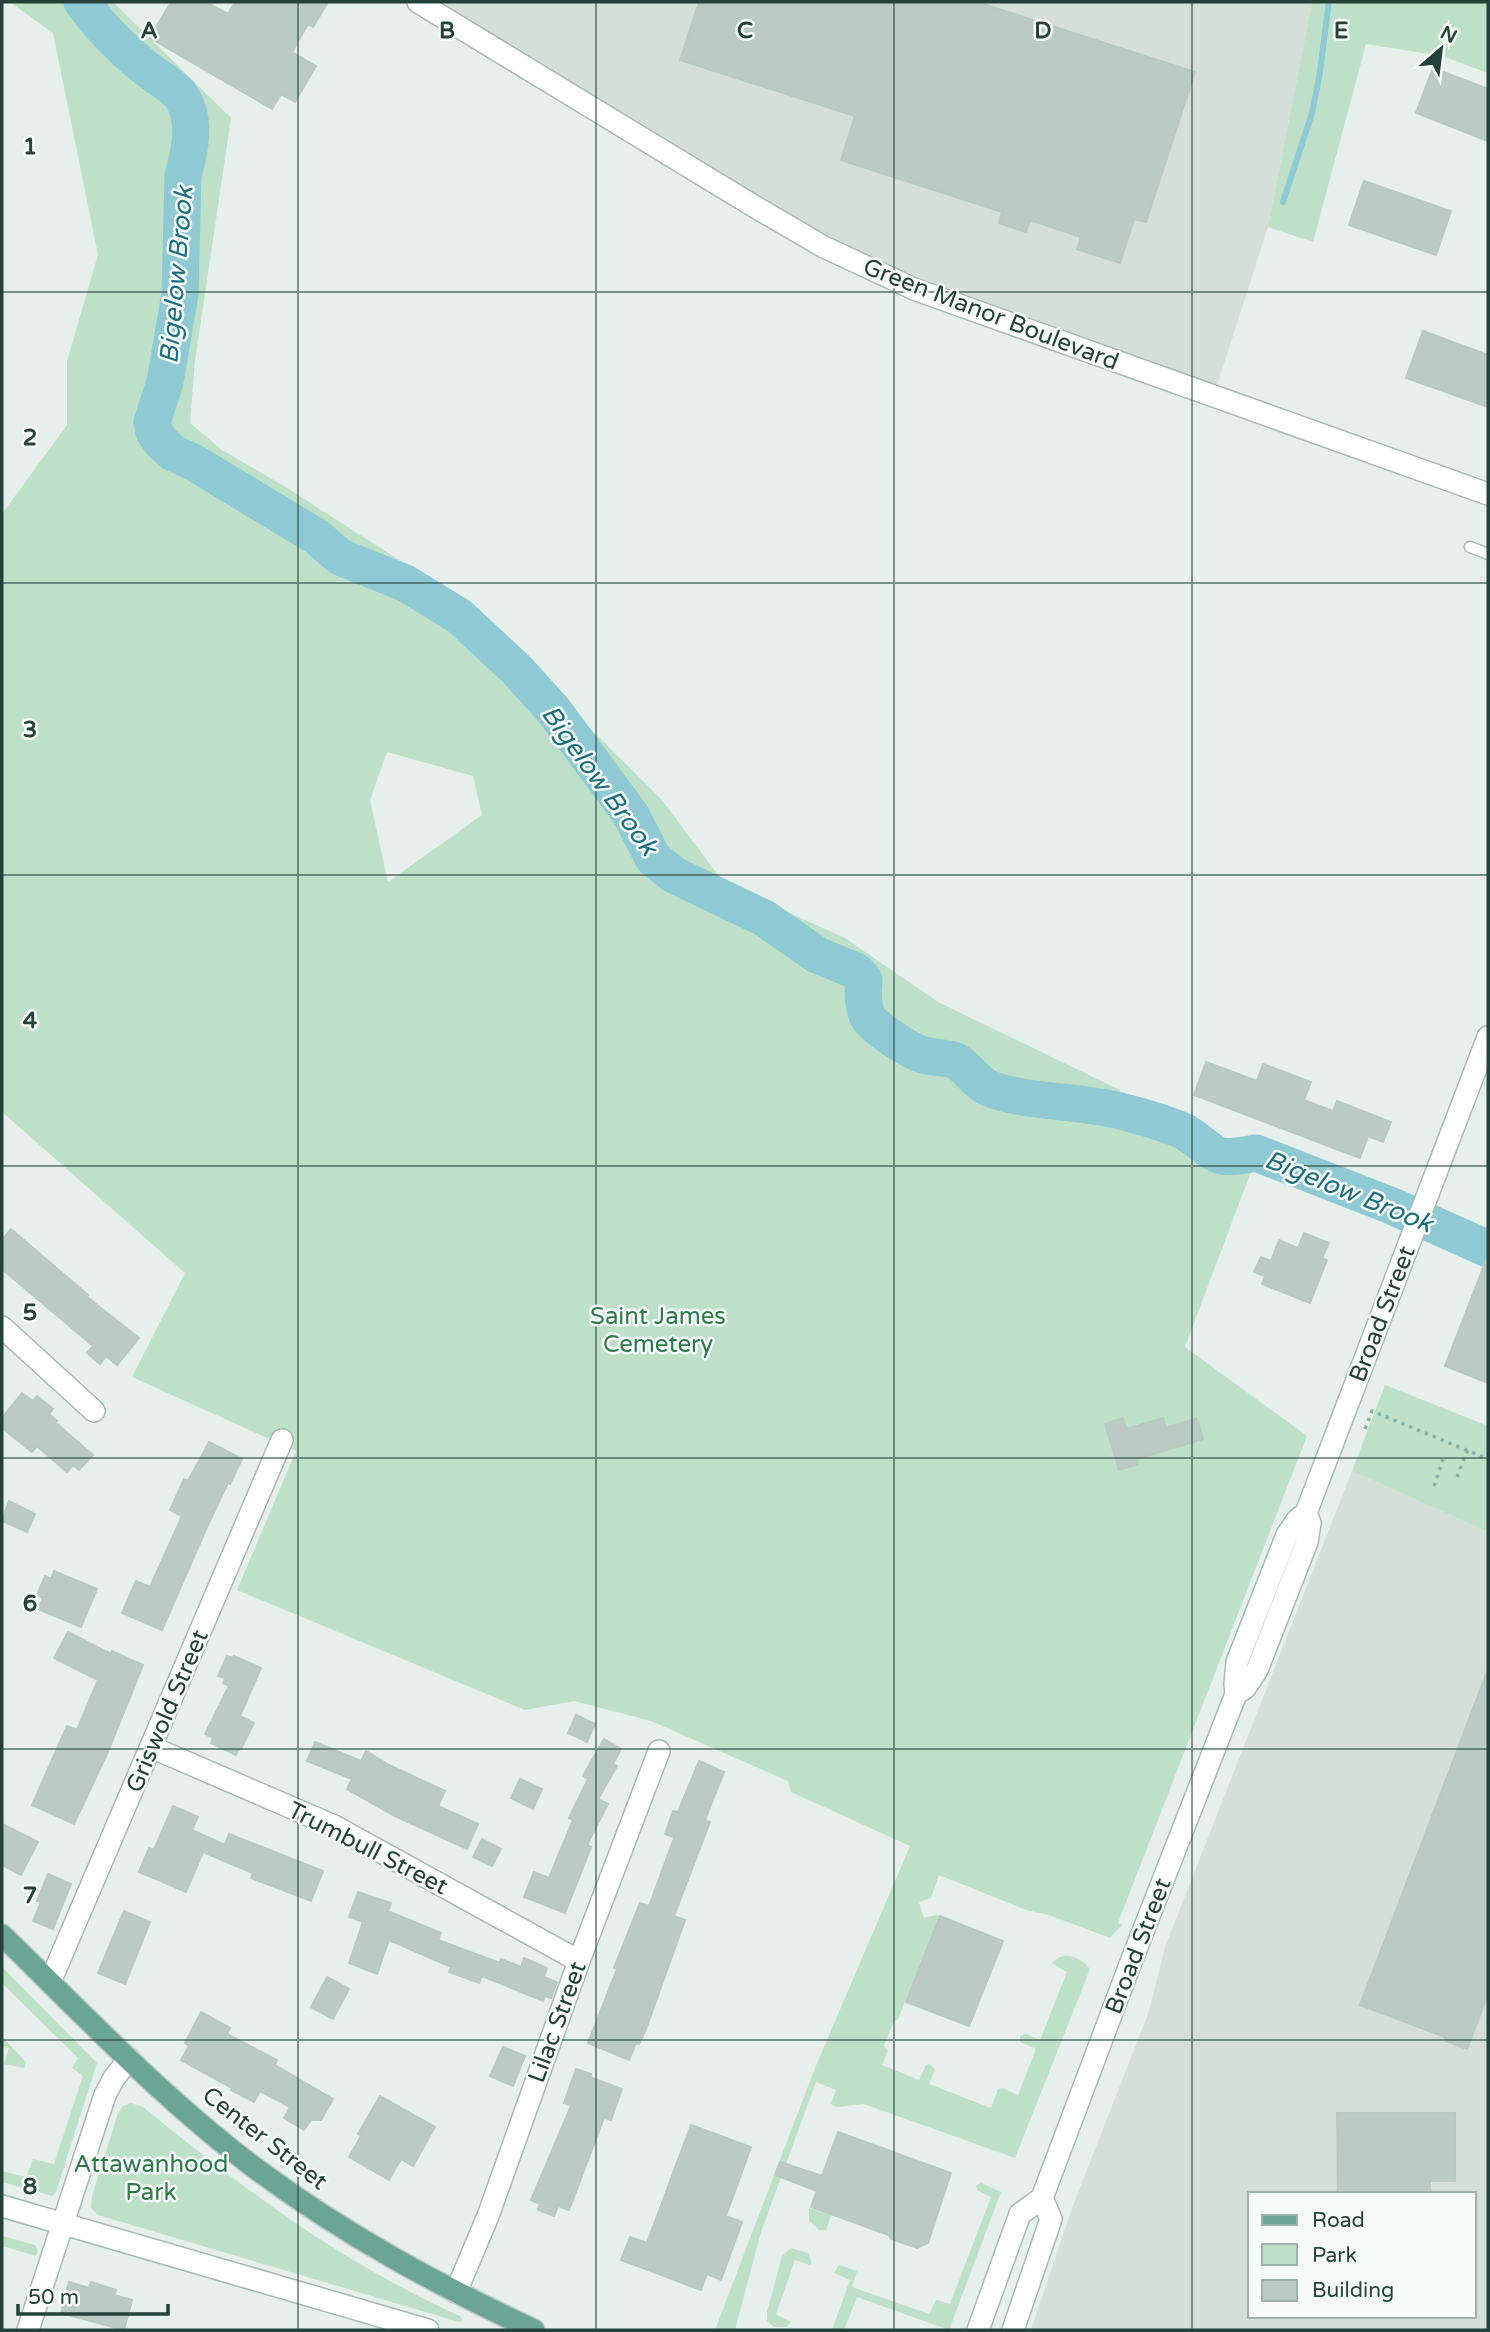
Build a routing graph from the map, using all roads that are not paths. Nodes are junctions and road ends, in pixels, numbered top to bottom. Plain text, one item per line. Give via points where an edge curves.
1 (418, 2) edge
2 (1488, 494) edge
3 (1470, 547) dead end
4 (1488, 554) edge
5 (1488, 1037) edge
6 (2, 1327) edge
7 (94, 1411) dead end
8 (282, 1440) dead end
9 (151, 1748) junction
10 (659, 1751) dead end
11 (2, 1935) edge
12 (579, 1961) junction
13 (50, 1982) junction
14 (129, 2059) junction
15 (1042, 2198) junction
16 (2, 2206) edge
17 (62, 2224) junction
18 (456, 2292) junction
19 (28, 2330) edge
20 (428, 2330) edge
21 (534, 2330) edge
22 (978, 2330) edge
23 (1013, 2330) edge

1 - 2 street, Green Manor Boulevard via 824,247 914,289
3 - 4 lane
5 - 15 street, Broad Street via 1307,1513 1287,1535 1237,1662 1237,1694
6 - 7 street
8 - 9 street, Griswold Street
9 - 12 street, Trumbull Street via 334,1826
9 - 13 street, Griswold Street
10 - 12 street, Lilac Street
11 - 13 main road, Center Street
12 - 18 street, Lilac Street via 488,2216
13 - 14 main road, Center Street
14 - 17 street via 105,2095
14 - 18 main road, Center Street via 207,2130 292,2195 375,2249
15 - 22 street, Broad Street via 1020,2214
15 - 23 street, Broad Street via 1051,2219
16 - 17 street
17 - 19 street
17 - 20 street
18 - 21 main road, Center Street

